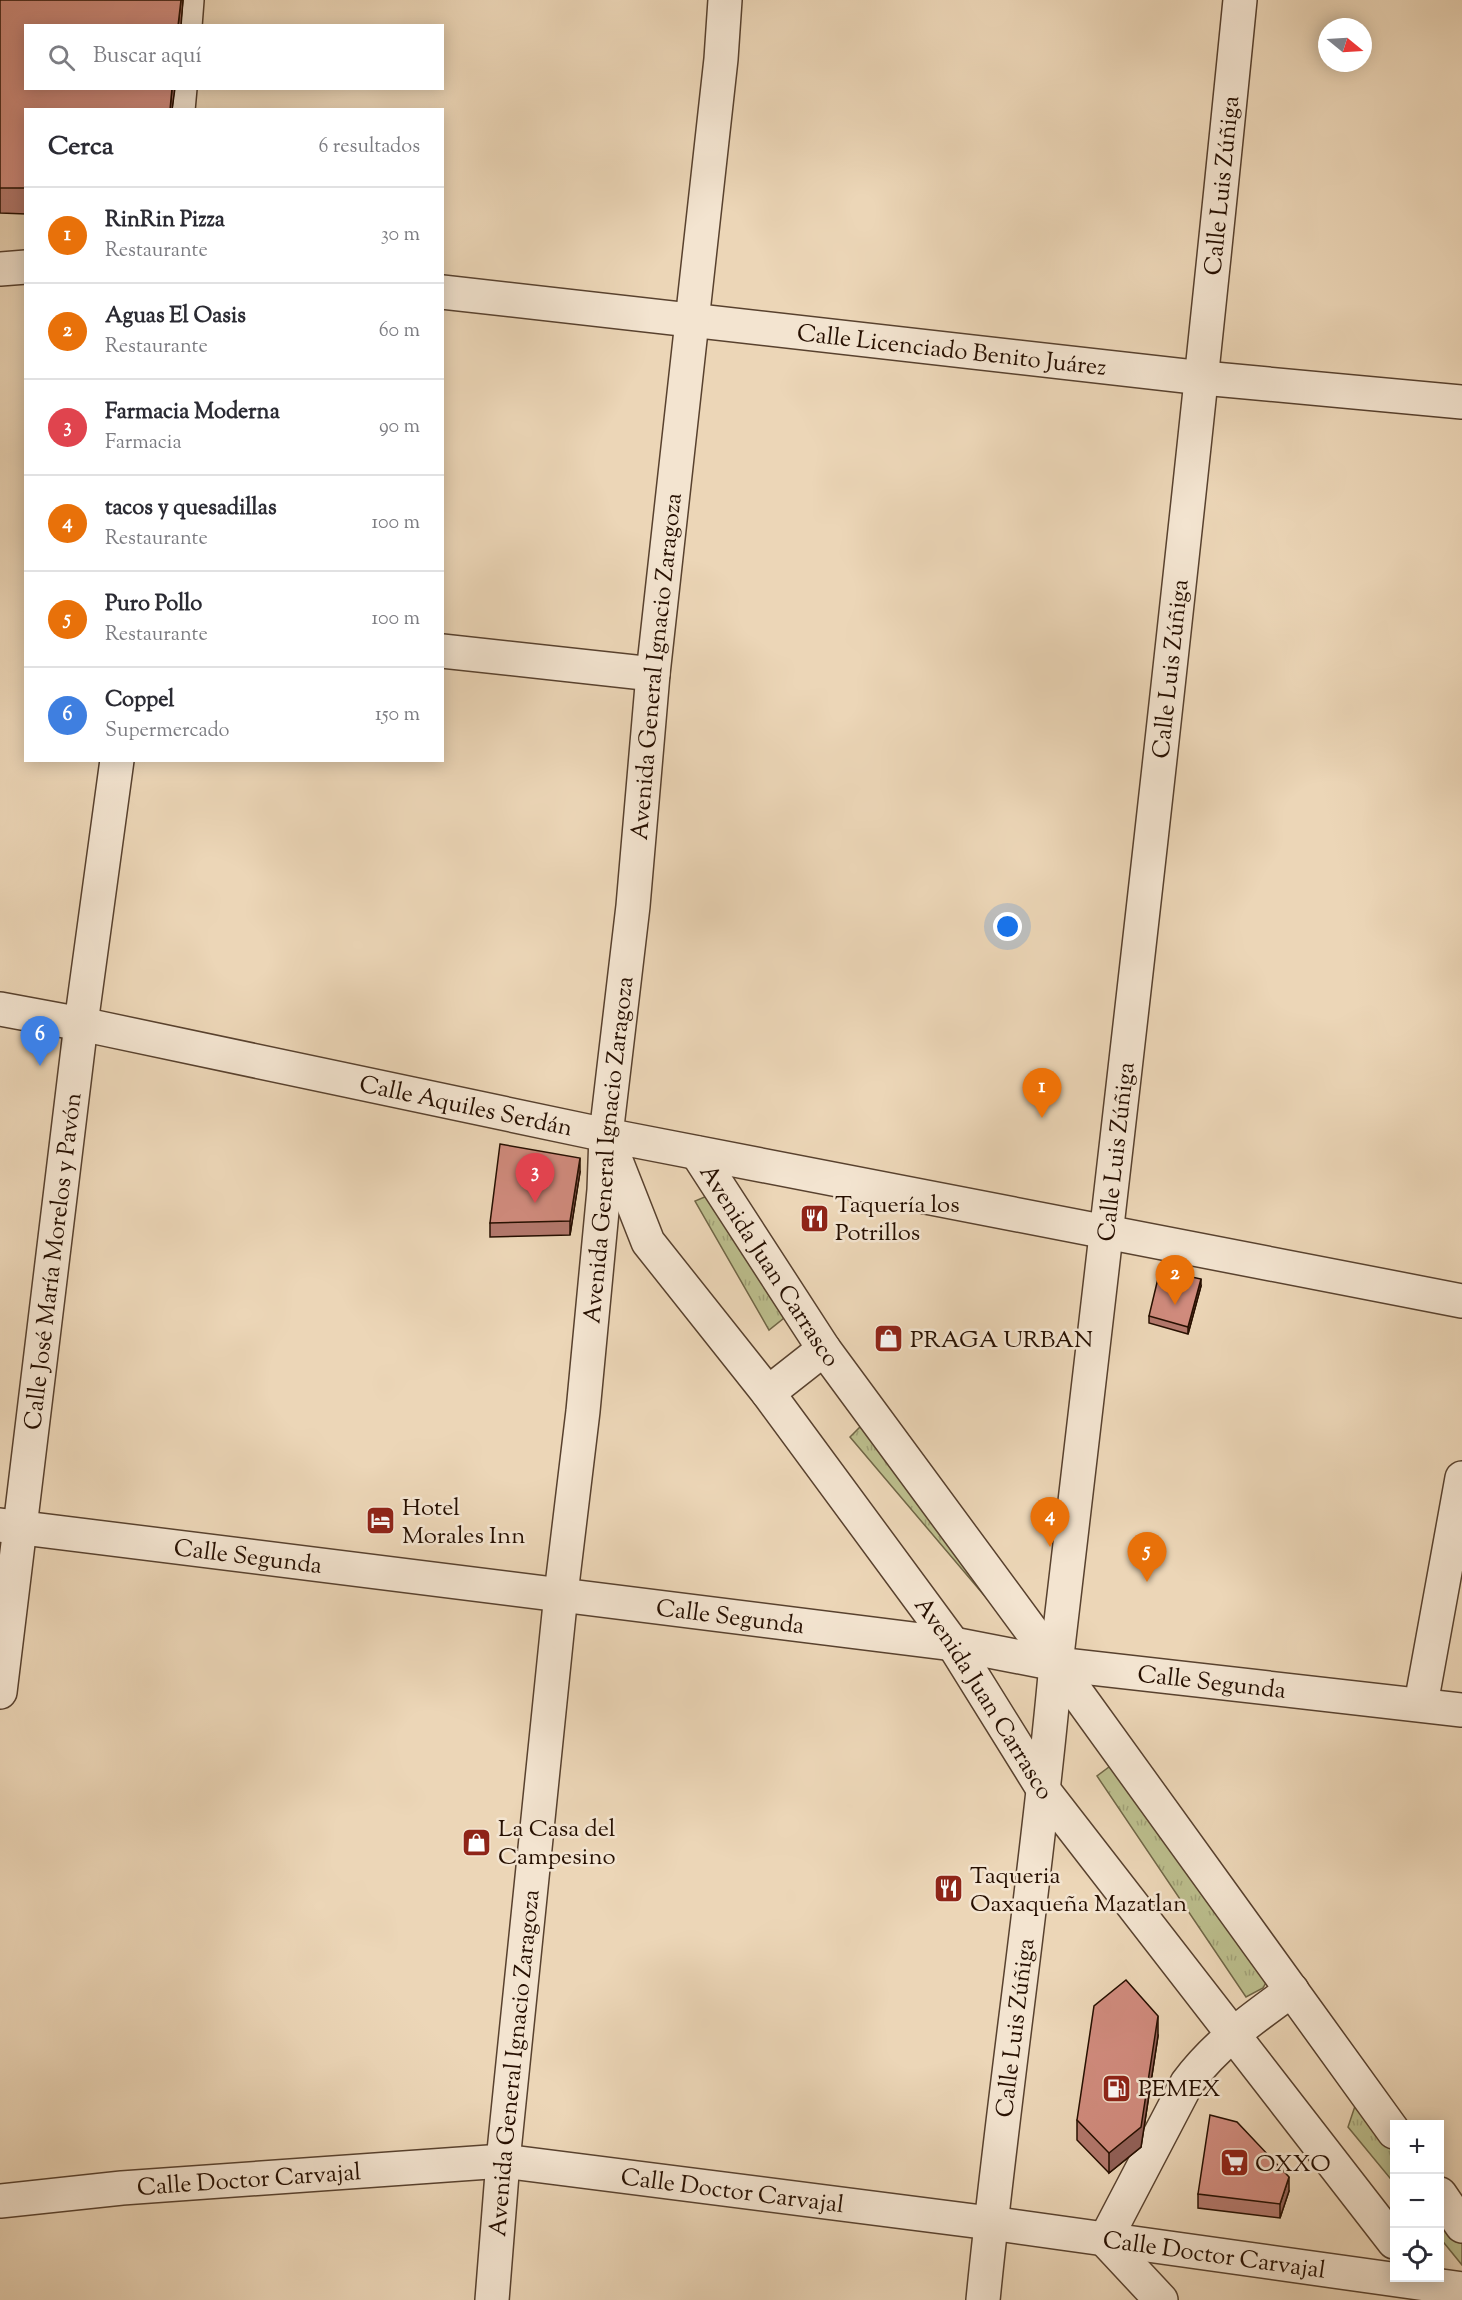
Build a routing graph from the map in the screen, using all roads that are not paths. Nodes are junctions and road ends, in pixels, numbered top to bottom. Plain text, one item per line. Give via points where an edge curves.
1 (187, 0) edge
2 (725, 0) edge
3 (1240, 0) edge
4 (185, 24) edge
5 (180, 90) edge
6 (178, 108) edge
7 (24, 267) edge
8 (0, 269) edge
9 (444, 292) edge
10 (692, 321) junction
11 (1203, 378) junction
12 (1462, 402) edge
13 (444, 651) edge
14 (653, 674) junction
15 (117, 762) edge
16 (0, 1010) edge
17 (81, 1024) junction
18 (606, 1135) junction
19 (697, 1153) junction
20 (1106, 1233) junction
21 (1462, 1301) edge
22 (824, 1349) junction
23 (768, 1393) junction
24 (1462, 1478) edge
25 (9, 1526) edge
26 (561, 1594) junction
27 (953, 1644) junction
28 (1056, 1664) junction
29 (0, 1692) edge
30 (1421, 1704) junction
31 (1462, 1710) edge
32 (1045, 1792) junction
33 (1292, 1990) junction
34 (1232, 2035) junction
35 (1390, 2125) edge
36 (503, 2161) junction
37 (1444, 2200) edge
38 (0, 2201) edge
39 (990, 2223) junction
40 (1462, 2226) edge
41 (1390, 2236) edge
42 (1105, 2240) junction
43 (1430, 2287) edge
44 (1462, 2289) edge
45 (492, 2300) edge
46 (983, 2300) edge
47 (1161, 2300) edge

1 - 4 street
2 - 10 street, Avenida General Ignacio Zaragoza
3 - 11 street, Calle Luis Zúñiga
5 - 6 street
7 - 8 street
9 - 10 street, Calle Licenciado Benito Juárez
10 - 11 street, Calle Licenciado Benito Juárez
10 - 14 street, Avenida General Ignacio Zaragoza
11 - 12 street, Calle Licenciado Benito Juárez
11 - 20 street, Calle Luis Zúñiga
13 - 14 street
14 - 18 street, Avenida General Ignacio Zaragoza via 633,906
15 - 17 street, Calle José María Morelos y Pavón
16 - 17 street, Calle Aquiles Serdán
17 - 18 street, Calle Aquiles Serdán
17 - 25 street, Calle José María Morelos y Pavón
18 - 19 street, Calle Aquiles Serdán
18 - 23 street, Avenida Juan Carrasco via 648,1242
18 - 26 street, Avenida General Ignacio Zaragoza via 584,1400
19 - 20 street, Calle Aquiles Serdán
19 - 22 street, Avenida Juan Carrasco
20 - 21 street, Calle Aquiles Serdán
20 - 28 street, Calle Luis Zúñiga
22 - 23 street
22 - 28 street, Avenida Juan Carrasco
23 - 27 street, Avenida Juan Carrasco
24 - 30 street
25 - 26 street, Calle Segunda
25 - 29 street, Calle José María Morelos y Pavón
26 - 27 street, Calle Segunda
26 - 36 street, Avenida General Ignacio Zaragoza
27 - 28 street, Calle Segunda
27 - 32 street, Avenida Juan Carrasco
28 - 30 street, Calle Segunda
28 - 32 street, Calle Luis Zúñiga
28 - 33 street, Avenida Juan Carrasco
30 - 31 street, Calle Segunda
32 - 34 street, Avenida Juan Carrasco
32 - 39 street, Calle Luis Zúñiga
33 - 34 street
33 - 35 street, Avenida Juan Carrasco
34 - 41 street, Avenida Juan Carrasco
34 - 42 street via 1186,2083
36 - 38 street, Calle Doctor Carvajal via 122,2188
36 - 39 street, Calle Doctor Carvajal
36 - 45 street, Avenida General Ignacio Zaragoza
37 - 40 street
39 - 42 street, Calle Doctor Carvajal
39 - 46 street, Calle Luis Zúñiga
42 - 43 street, Calle Doctor Carvajal
42 - 47 street
43 - 44 street, Calle Doctor Carvajal

